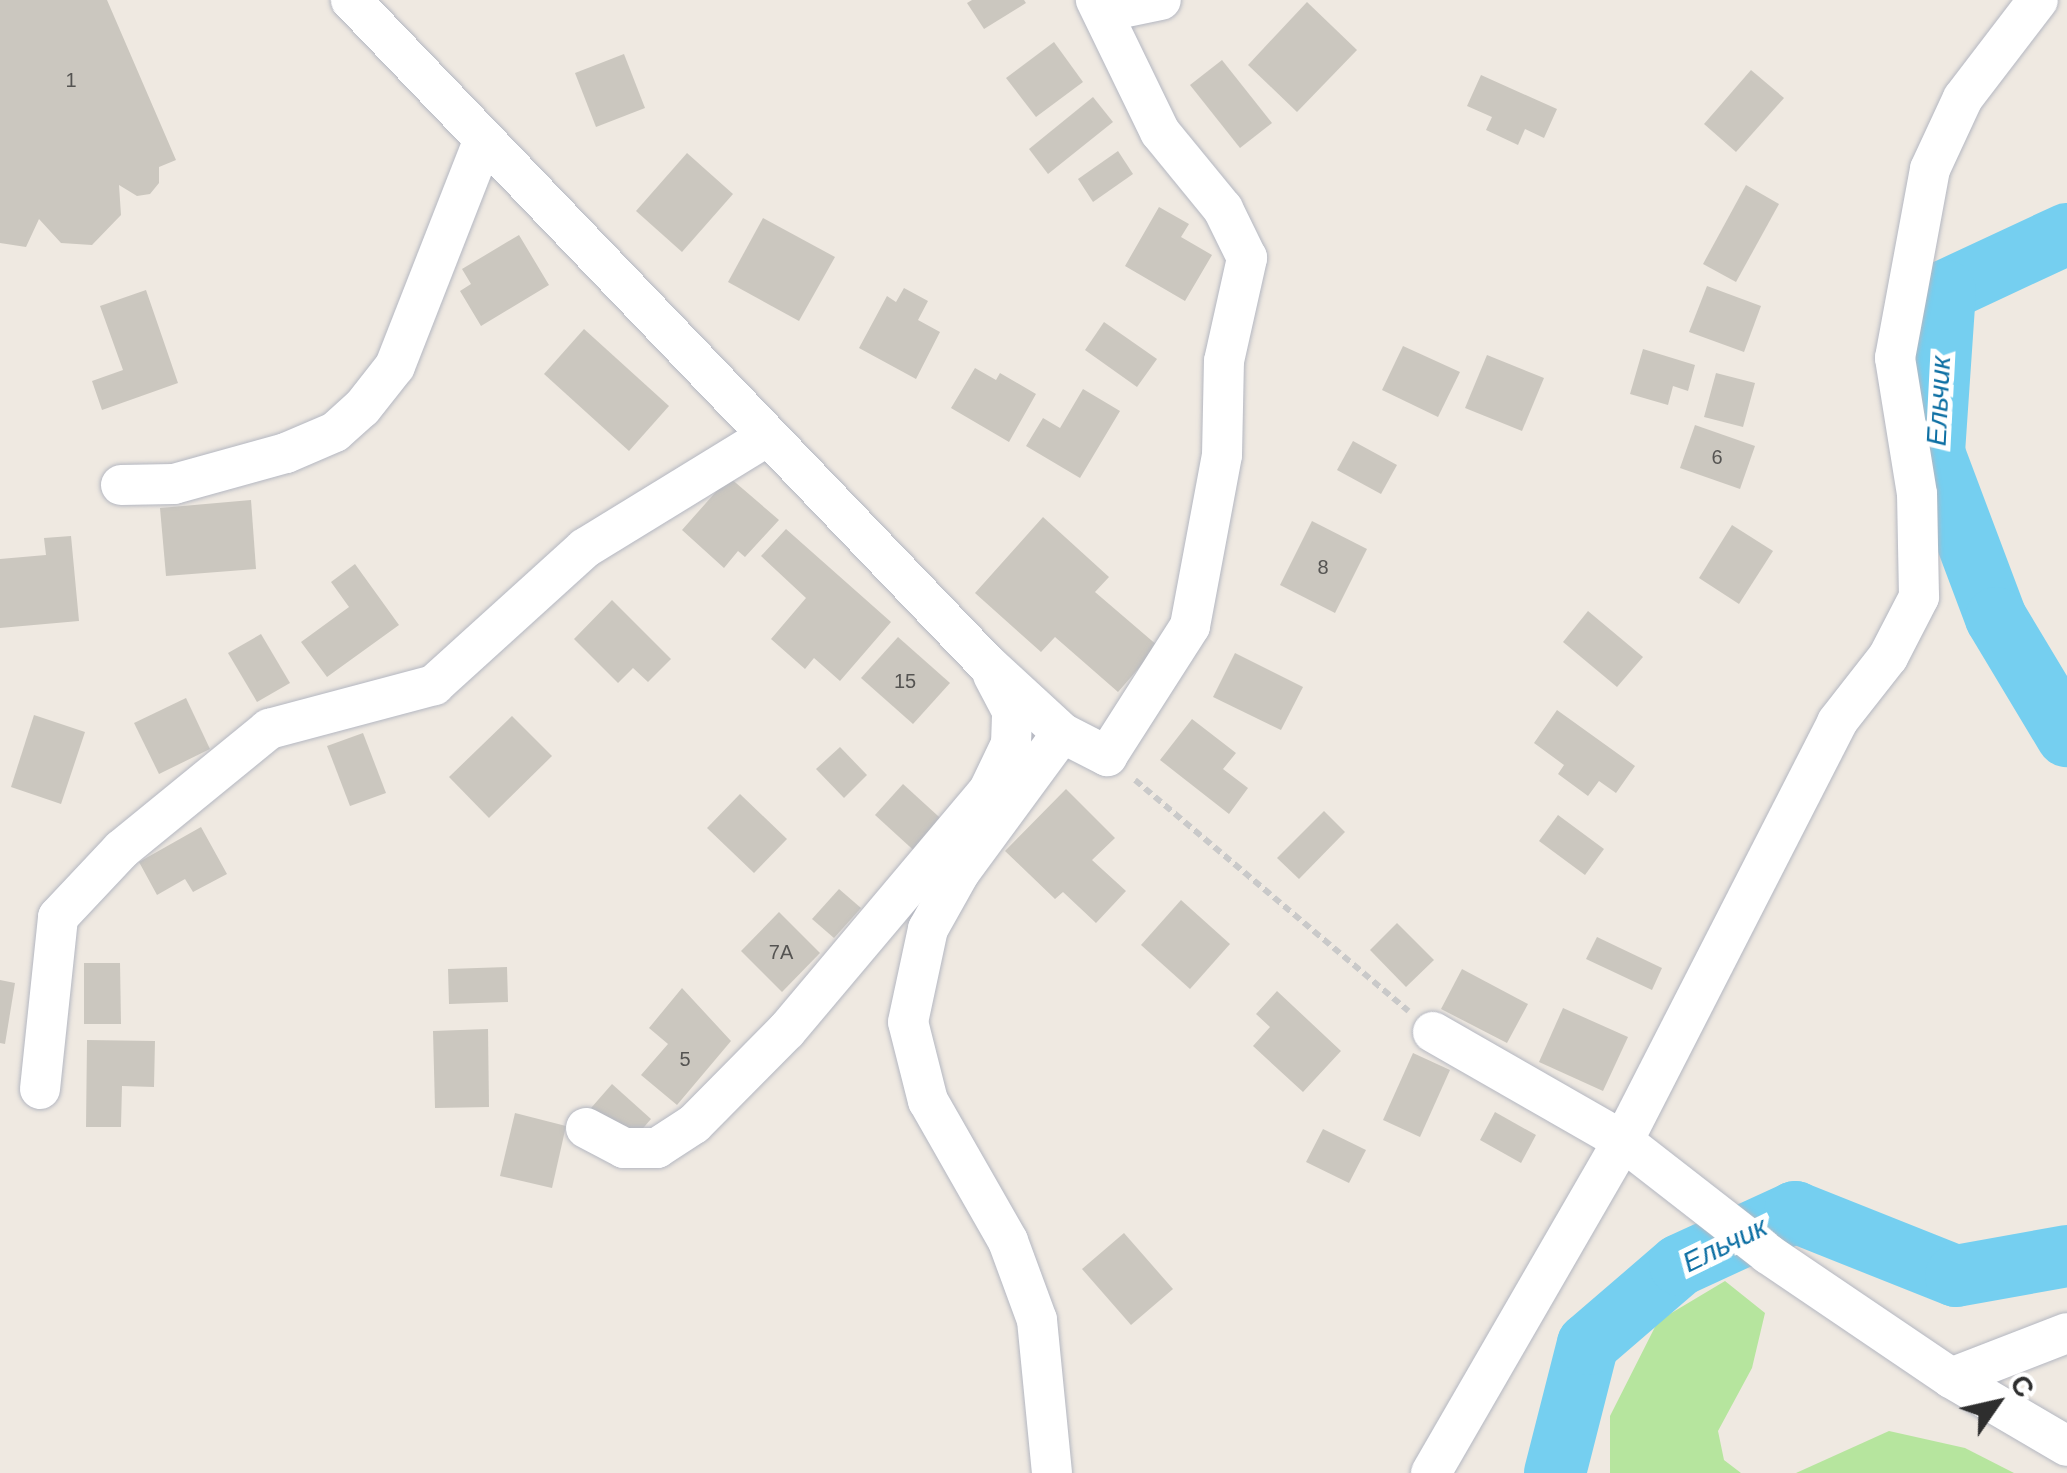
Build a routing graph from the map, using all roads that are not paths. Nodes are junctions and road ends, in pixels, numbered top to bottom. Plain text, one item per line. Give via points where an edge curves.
1 (351, 0) edge
2 (1161, 0) edge
3 (2038, 0) edge
4 (1100, 6) edge
5 (483, 141) junction
6 (766, 438) junction
7 (120, 485) dead end
8 (986, 663) junction
9 (1062, 733) junction
10 (1433, 1032) road end
11 (40, 1090) dead end
12 (586, 1128) dead end
13 (1623, 1140) junction
14 (2067, 1333) edge
15 (1952, 1378) junction
16 (2067, 1446) edge
17 (1052, 1473) edge
18 (1430, 1473) edge

1 - 5 street
2 - 4 street
3 - 13 street via 1963,98 1930,170 1895,358 1917,494 1919,597 1888,657 1837,722
4 - 9 street via 1160,132 1224,209 1247,258 1224,362 1222,455 1190,626 1107,756
5 - 6 street
5 - 7 street via 394,366 362,408 334,432 286,454 174,484
6 - 8 street
6 - 11 street via 585,548 434,685 270,729 122,849 58,918
8 - 9 street
8 - 12 street via 1012,711 1011,744 988,790 942,850 787,1030 694,1124 657,1148 624,1148
9 - 17 street via 960,872 928,929 908,1022 928,1101 1008,1241 1037,1320
10 - 13 street
13 - 15 street via 1768,1254
13 - 18 street
14 - 15 street
15 - 16 street

